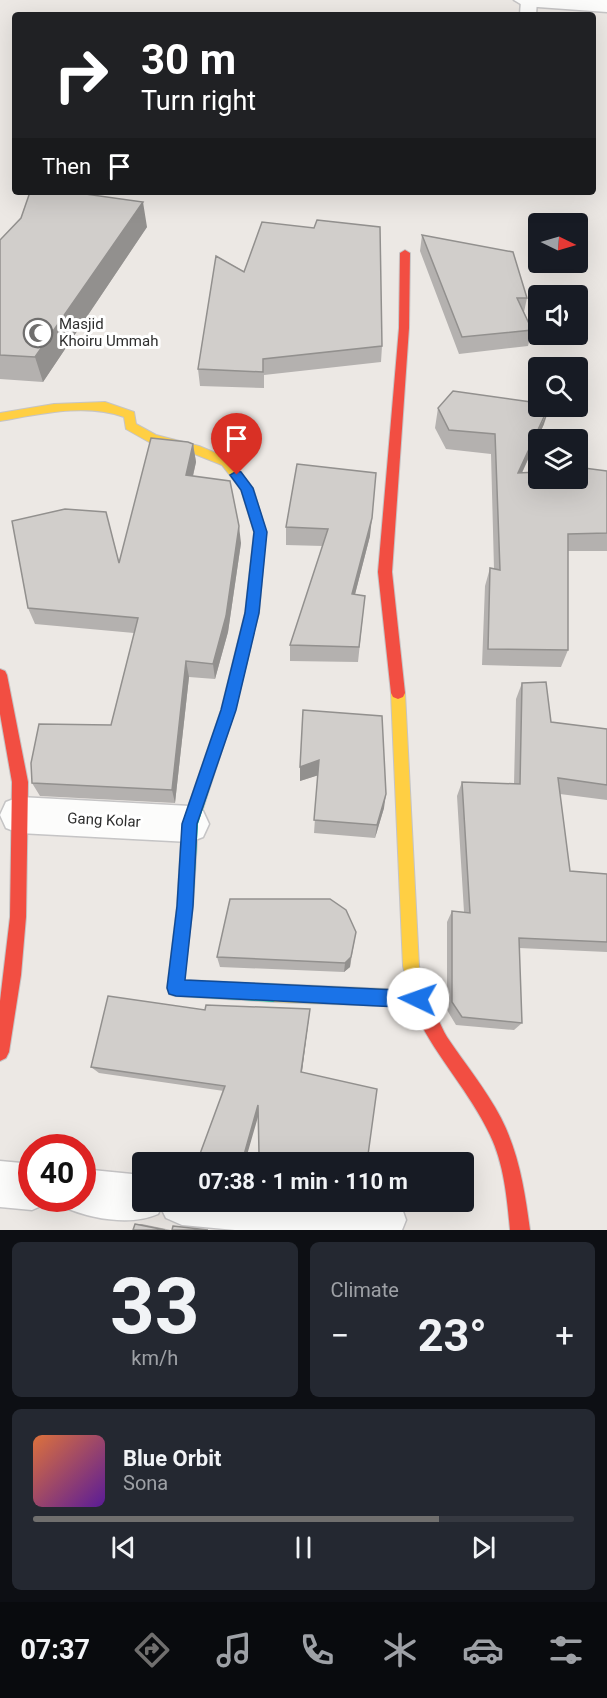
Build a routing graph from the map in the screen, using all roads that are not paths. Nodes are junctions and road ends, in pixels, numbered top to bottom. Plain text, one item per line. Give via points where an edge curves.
1 (524, 0) edge
2 (529, 0) edge
3 (607, 6) edge
4 (405, 253) dead end
5 (0, 417) edge
6 (0, 675) edge
7 (18, 815) junction
8 (190, 824) junction
9 (418, 999) junction
10 (0, 1052) edge
11 (0, 1185) edge
12 (18, 1186) edge
13 (96, 1193) edge
14 (132, 1197) edge
15 (294, 1212) edge
16 (383, 1220) dead end
17 (520, 1230) edge

1 - 2 street
2 - 3 street
4 - 9 street via 404,328 385,572 397,663 411,966
5 - 8 street via 54,408 105,406 130,416 130,426 153,439 195,449 226,462 247,488 260,532 252,613 231,699
6 - 7 street via 20,782
7 - 8 street, Gang Kolar
7 - 10 street via 18,917
8 - 9 street via 176,988
9 - 17 street via 432,1031 490,1115 514,1176
11 - 12 street
13 - 14 street
15 - 16 street

